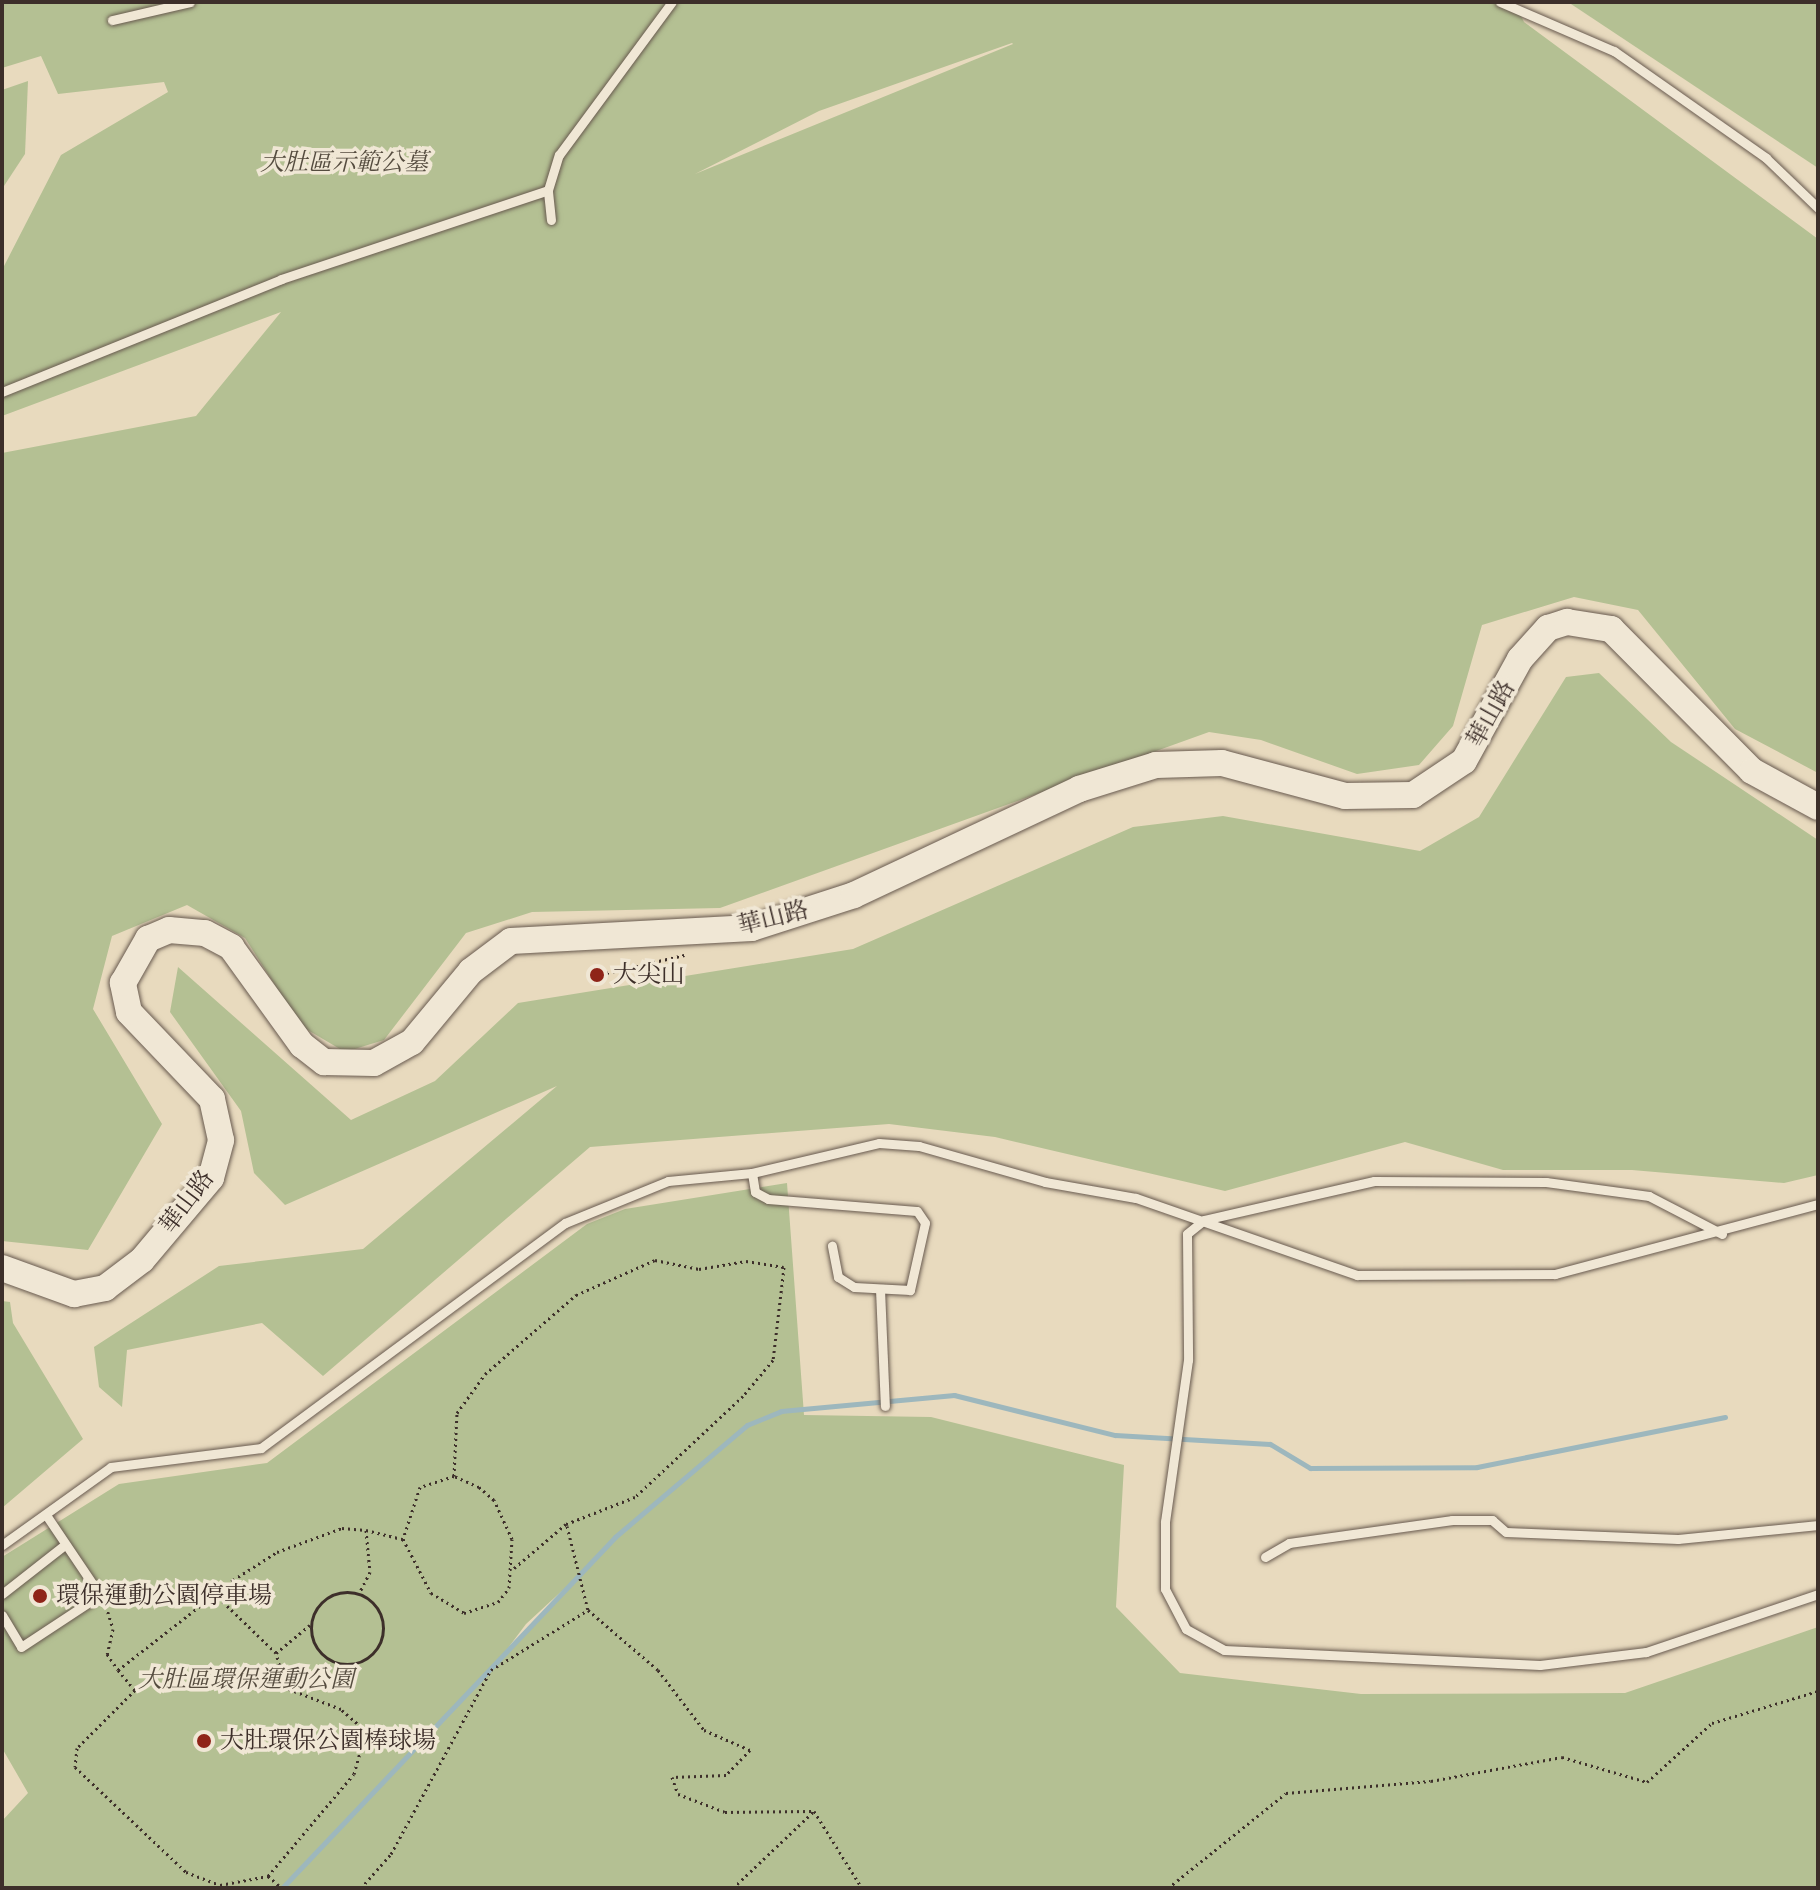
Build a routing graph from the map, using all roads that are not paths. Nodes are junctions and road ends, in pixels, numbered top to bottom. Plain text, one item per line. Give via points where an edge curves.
1 (190, 2) edge
2 (672, 2) edge
3 (1500, 2) edge
4 (112, 20) dead end
5 (548, 190) junction
6 (1818, 208) edge
7 (551, 220) dead end
8 (2, 392) edge
9 (1818, 807) edge
10 (752, 1173) junction
11 (1818, 1204) edge
12 (1204, 1220) junction
13 (1722, 1234) junction
14 (832, 1246) dead end
15 (2, 1268) edge
16 (880, 1289) junction
17 (885, 1406) dead end
18 (46, 1515) junction
19 (1818, 1525) edge
20 (2, 1545) edge
21 (62, 1547) junction
22 (1265, 1557) dead end
23 (2, 1594) edge
24 (1818, 1594) edge
25 (2, 1615) edge

1 - 4 lane
2 - 5 lane via 559,155
3 - 6 lane via 1614,51 1766,158
5 - 7 lane
5 - 8 lane via 281,279
9 - 15 street, 華山路 via 1752,771 1611,629 1567,622 1548,628 1520,659 1464,761 1413,795 1345,796 1222,763 1156,765 1079,789 854,895 752,928 511,941 471,971 412,1042 374,1063 324,1062 302,1045 231,947 205,933 169,930 148,939 123,983 129,1012 212,1099 221,1140 211,1178 142,1260 105,1288 74,1294
10 - 12 lane via 858,1146 910,1145
10 - 16 lane via 755,1192 768,1199 917,1211 925,1223 910,1290
10 - 18 lane via 668,1181 591,1209 261,1448 134,1460 111,1467
11 - 13 lane
12 - 13 lane via 1357,1275 1555,1274
12 - 13 lane via 1374,1181 1546,1182 1649,1196
12 - 24 lane via 1187,1234 1188,1360 1163,1573 1169,1605 1192,1635 1246,1654 1540,1665 1646,1652
14 - 16 lane via 838,1277 854,1287
16 - 17 lane
18 - 20 lane
18 - 21 lane
19 - 22 lane via 1678,1539 1506,1532 1492,1520 1452,1520 1289,1543
21 - 23 lane
21 - 25 lane via 100,1595 21,1647

